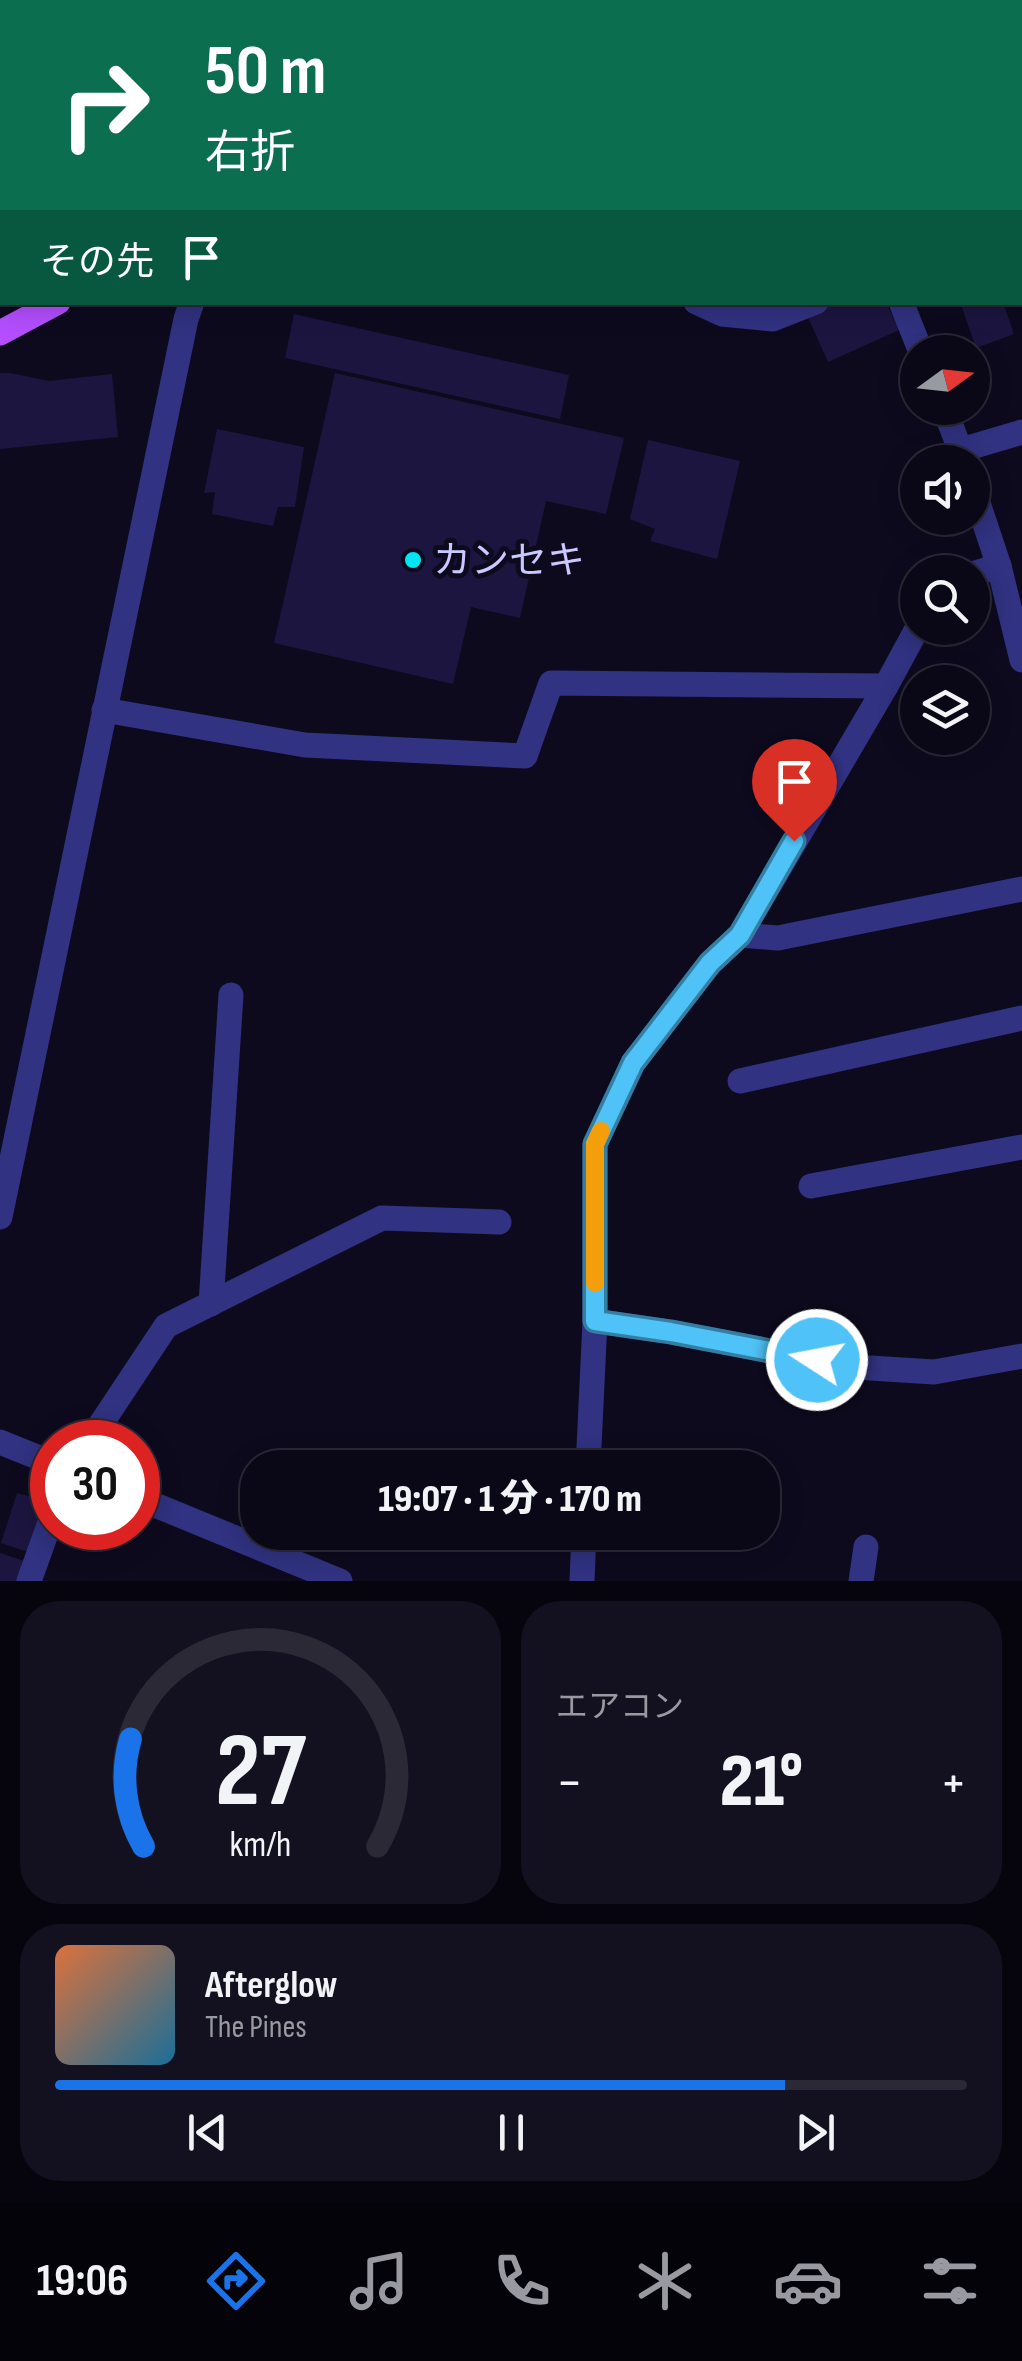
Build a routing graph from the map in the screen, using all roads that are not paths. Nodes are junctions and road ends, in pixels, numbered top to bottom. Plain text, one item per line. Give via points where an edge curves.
1 (52, 305) edge
2 (191, 305) edge
3 (702, 305) edge
4 (809, 305) edge
5 (902, 305) edge
6 (0, 333) edge
7 (914, 335) edge
8 (1022, 432) edge
9 (990, 445) edge
10 (989, 535) edge
11 (999, 566) junction
12 (990, 569) edge
13 (908, 645) edge
14 (1022, 660) edge
15 (886, 686) junction
16 (104, 710) junction
17 (1022, 888) edge
18 (740, 935) junction
19 (231, 995) dead end
20 (1022, 1018) edge
21 (740, 1081) dead end
22 (1022, 1148) edge
23 (812, 1186) dead end
24 (0, 1217) edge
25 (498, 1222) dead end
26 (212, 1304) junction
27 (595, 1321) junction
28 (1022, 1356) edge
29 (103, 1420) edge
30 (0, 1442) edge
31 (589, 1450) edge
32 (30, 1454) edge
33 (160, 1507) edge
34 (866, 1547) dead end
35 (40, 1550) edge
36 (583, 1550) edge
37 (28, 1581) edge
38 (340, 1581) edge
39 (582, 1581) edge
40 (861, 1581) edge

1 - 6 main road
2 - 16 street
3 - 4 street via 722,314 774,319
5 - 7 street
8 - 9 street
10 - 11 street
11 - 12 street
11 - 14 street
13 - 15 street
15 - 16 street via 551,682 525,756 305,745
15 - 18 street
16 - 24 street
17 - 18 street via 778,938
18 - 27 street via 710,963 633,1063 595,1144
19 - 26 street
20 - 21 street
22 - 23 street
25 - 26 street via 382,1218
26 - 29 street via 166,1326
27 - 28 street via 854,1367 934,1372
27 - 31 street
30 - 32 street
33 - 38 street
34 - 40 street
35 - 37 street
36 - 39 street

